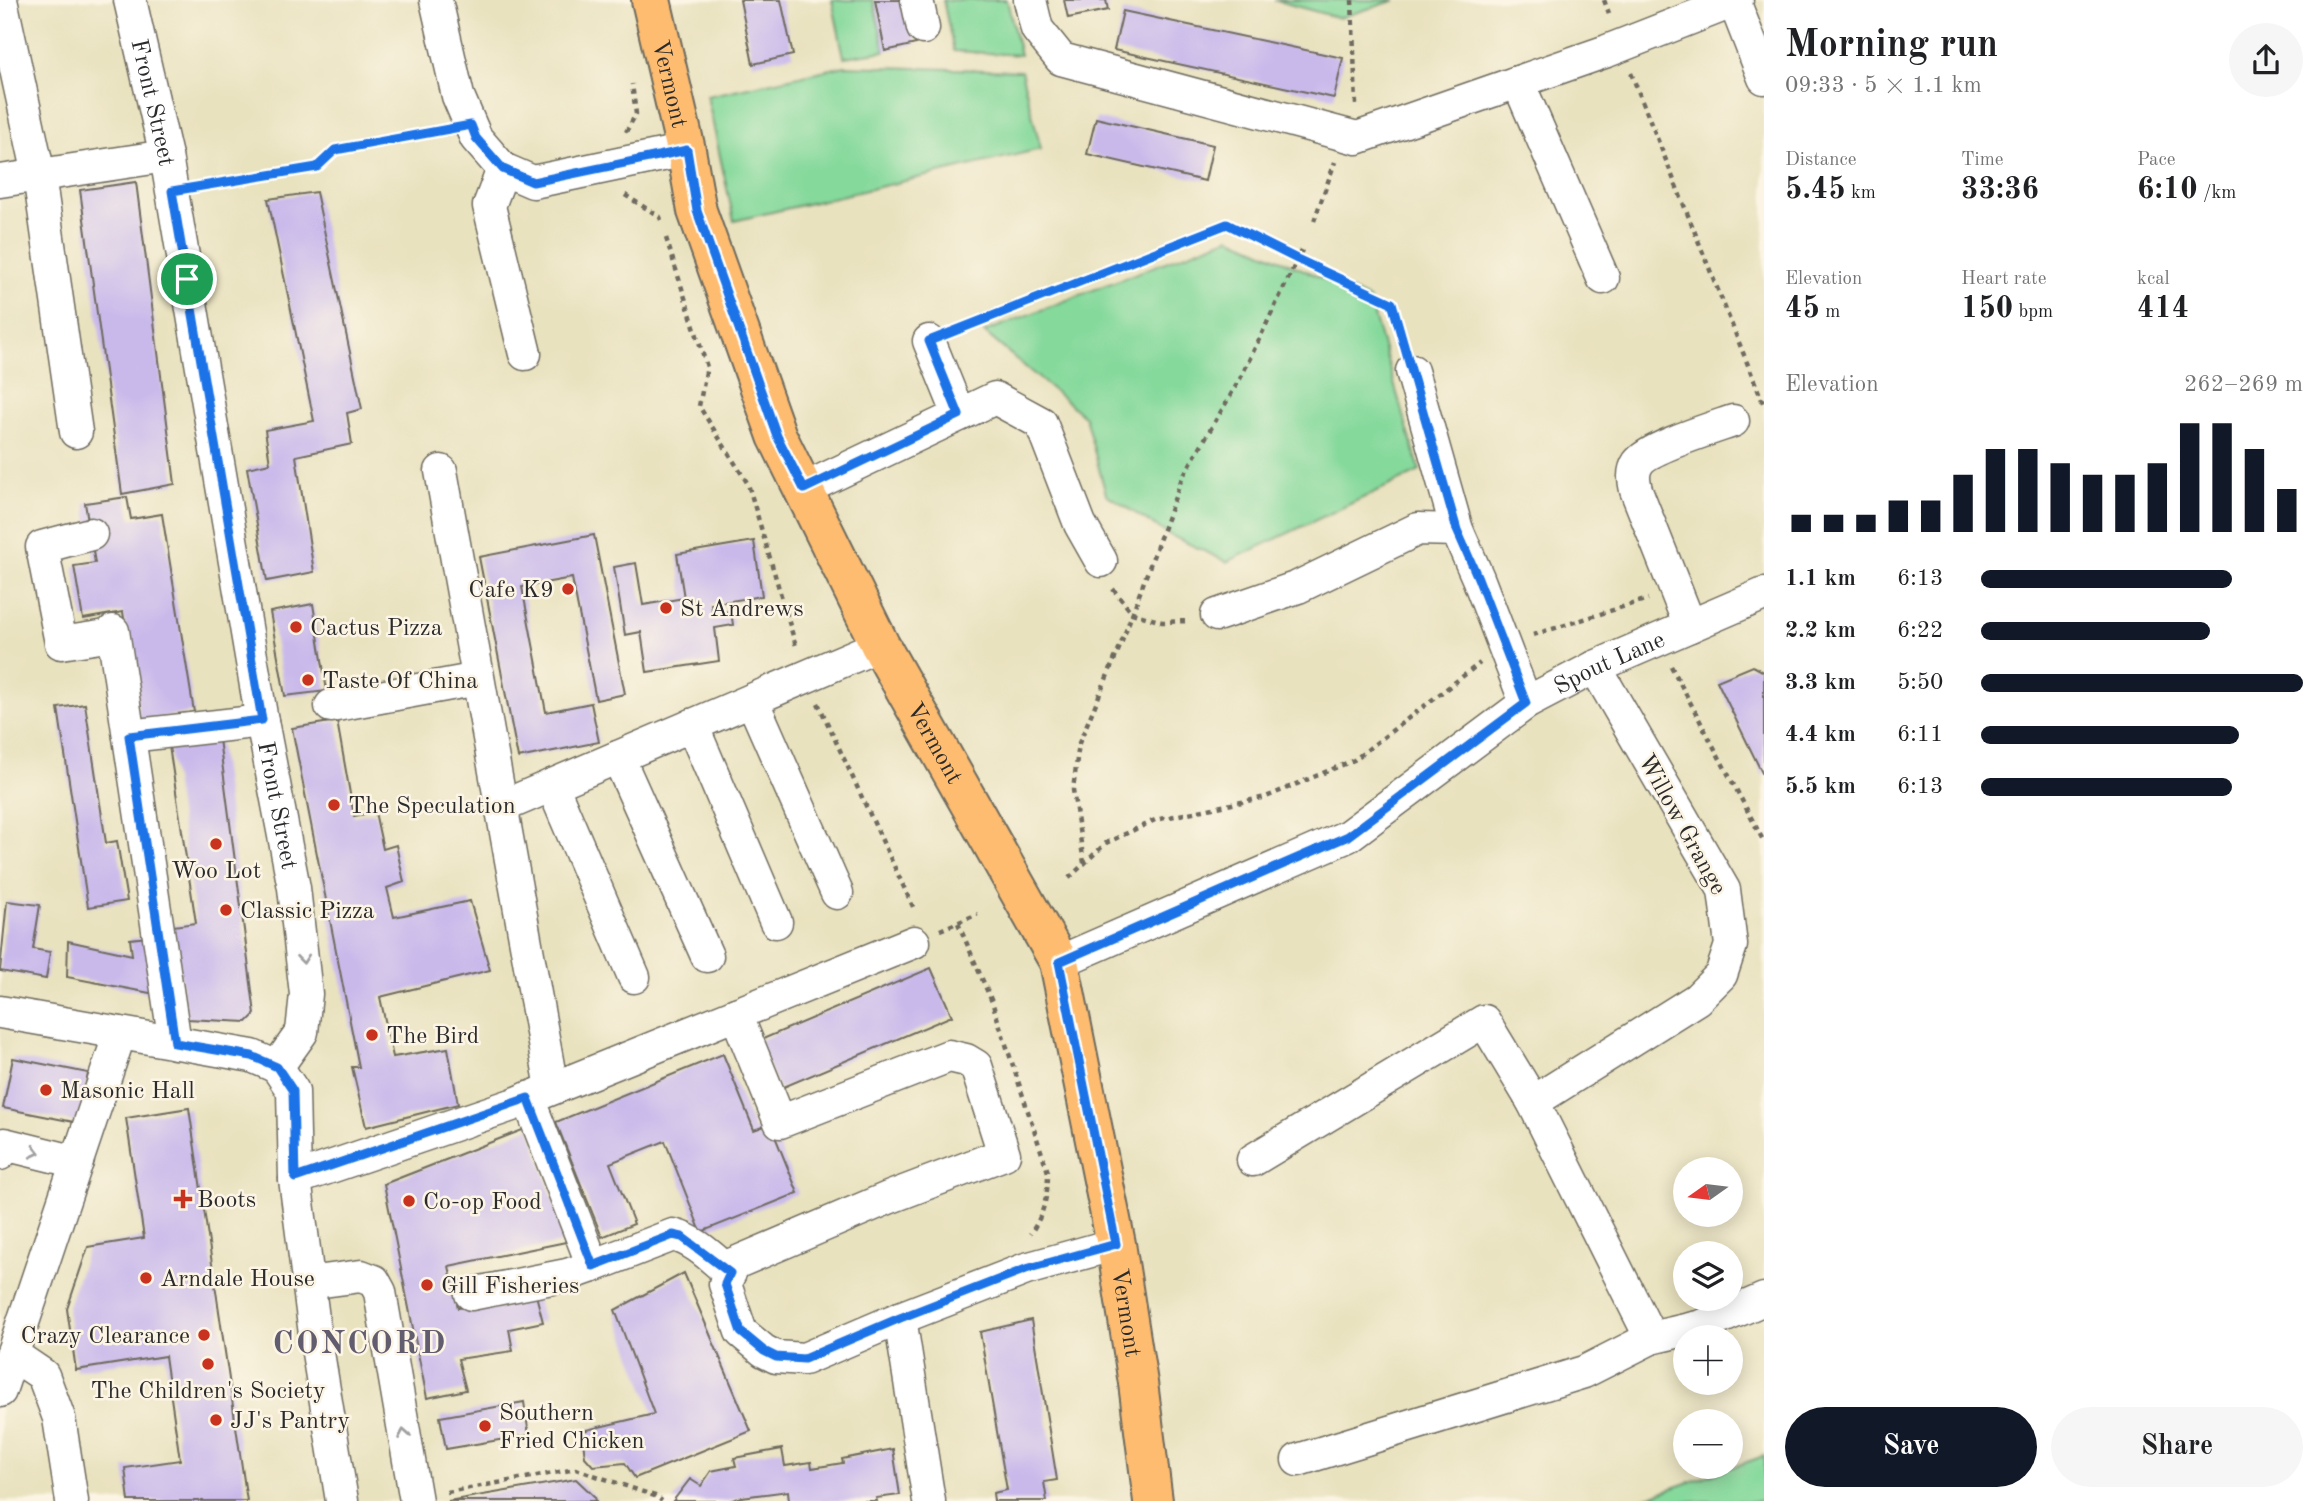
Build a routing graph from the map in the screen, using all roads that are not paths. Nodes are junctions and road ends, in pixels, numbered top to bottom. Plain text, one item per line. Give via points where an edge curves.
1 (1, 0) edge
2 (131, 0) edge
3 (436, 0) edge
4 (650, 0) edge
5 (1030, 0) edge
6 (1735, 1) edge
7 (1764, 78) edge
8 (1518, 82) junction
9 (687, 150) junction
10 (166, 156) junction
11 (503, 169) junction
12 (39, 175) junction
13 (0, 181) edge
14 (1603, 278) dead end
15 (929, 341) road end
16 (524, 354) dead end
17 (1412, 371) road end
18 (959, 415) junction
19 (1733, 421) dead end
20 (76, 432) dead end
21 (441, 471) dead end
22 (804, 489) junction
23 (1457, 530) junction
24 (91, 534) dead end
25 (1101, 561) dead end
26 (1764, 594) edge
27 (1217, 615) road end
28 (1690, 626) junction
29 (880, 645) junction
30 (1595, 667) junction
31 (478, 678) junction
32 (752, 700) junction
33 (1526, 703) junction
34 (331, 706) dead end
35 (262, 720) junction
36 (692, 725) junction
37 (129, 736) junction
38 (618, 757) junction
39 (552, 785) junction
40 (501, 807) junction
41 (837, 893) dead end
42 (776, 922) dead end
43 (920, 939) road end
44 (707, 956) dead end
45 (1059, 962) junction
46 (634, 977) dead end
47 (0, 1012) edge
48 (736, 1014) junction
49 (120, 1033) junction
50 (175, 1043) junction
51 (277, 1067) junction
52 (531, 1097) junction
53 (1533, 1102) junction
54 (0, 1154) edge
55 (1253, 1160) dead end
56 (77, 1162) junction
57 (295, 1178) junction
58 (1116, 1244) junction
59 (593, 1266) junction
60 (730, 1273) junction
61 (308, 1283) junction
62 (471, 1294) dead end
63 (1764, 1299) edge
64 (900, 1318) junction
65 (1651, 1338) junction
66 (12, 1354) junction
67 (0, 1391) edge
68 (1298, 1460) dead end
69 (415, 1499) edge
70 (72, 1501) edge
71 (342, 1501) edge
72 (929, 1501) edge
73 (1153, 1501) edge

1 - 12 street
2 - 10 street, Front Street
3 - 11 street via 458,96 476,138
4 - 9 main road, Vermont
5 - 8 street via 1037,29 1061,60 1351,136
6 - 7 street
6 - 8 street
8 - 14 street
9 - 11 street via 533,182
9 - 22 main road, Vermont via 697,211 777,436
10 - 12 street
10 - 35 street, Front Street
11 - 16 street via 489,206
12 - 13 street
12 - 20 street
15 - 18 street
17 - 23 street
18 - 22 street
18 - 25 street via 995,398 1041,423 1080,524
19 - 28 street via 1653,452 1638,462 1633,475
21 - 31 street
22 - 29 main road, Vermont
23 - 27 street via 1418,529 1298,587
23 - 33 street
24 - 37 street via 42,547 61,643 113,633
26 - 28 street, Spout Lane
28 - 30 street, Spout Lane
29 - 32 street
29 - 45 main road, Vermont
30 - 33 street, Spout Lane
30 - 53 street, Willow Grange via 1724,890 1731,945 1721,975 1697,999
31 - 34 street
31 - 40 street
32 - 36 street
32 - 41 street
33 - 45 street, Spout Lane via 1348,836
35 - 37 street
35 -> 51 street, Front Street via 294,888 306,993 302,1032
36 - 38 street
36 - 42 street
37 - 50 street
38 - 39 street
38 - 44 street
39 - 40 street
39 - 46 street
40 - 52 street
43 - 48 street
45 - 58 main road, Vermont
47 - 49 street
48 - 52 street
48 - 60 street via 780,1122 948,1056 976,1066 1004,1154 733,1264
49 - 50 street
49 - 56 street
50 - 51 street via 252,1056
51 - 57 street via 293,1091
52 - 57 street
52 - 59 street
53 - 55 street via 1484,1021
53 - 65 street
54 -> 56 street via 4,1144
56 - 66 street
57 - 61 street
58 - 64 street via 1026,1269
58 - 73 main road, Vermont
59 - 60 street via 673,1235 693,1243
59 - 62 street
60 - 64 street via 725,1284 741,1332 776,1357 804,1359
69 -> 61 street via 380,1292 374,1281 361,1276
61 - 71 street
63 - 65 street via 1702,1326
64 - 72 street
65 - 68 street via 1584,1373
66 - 67 street
66 - 70 street via 43,1375 60,1418

